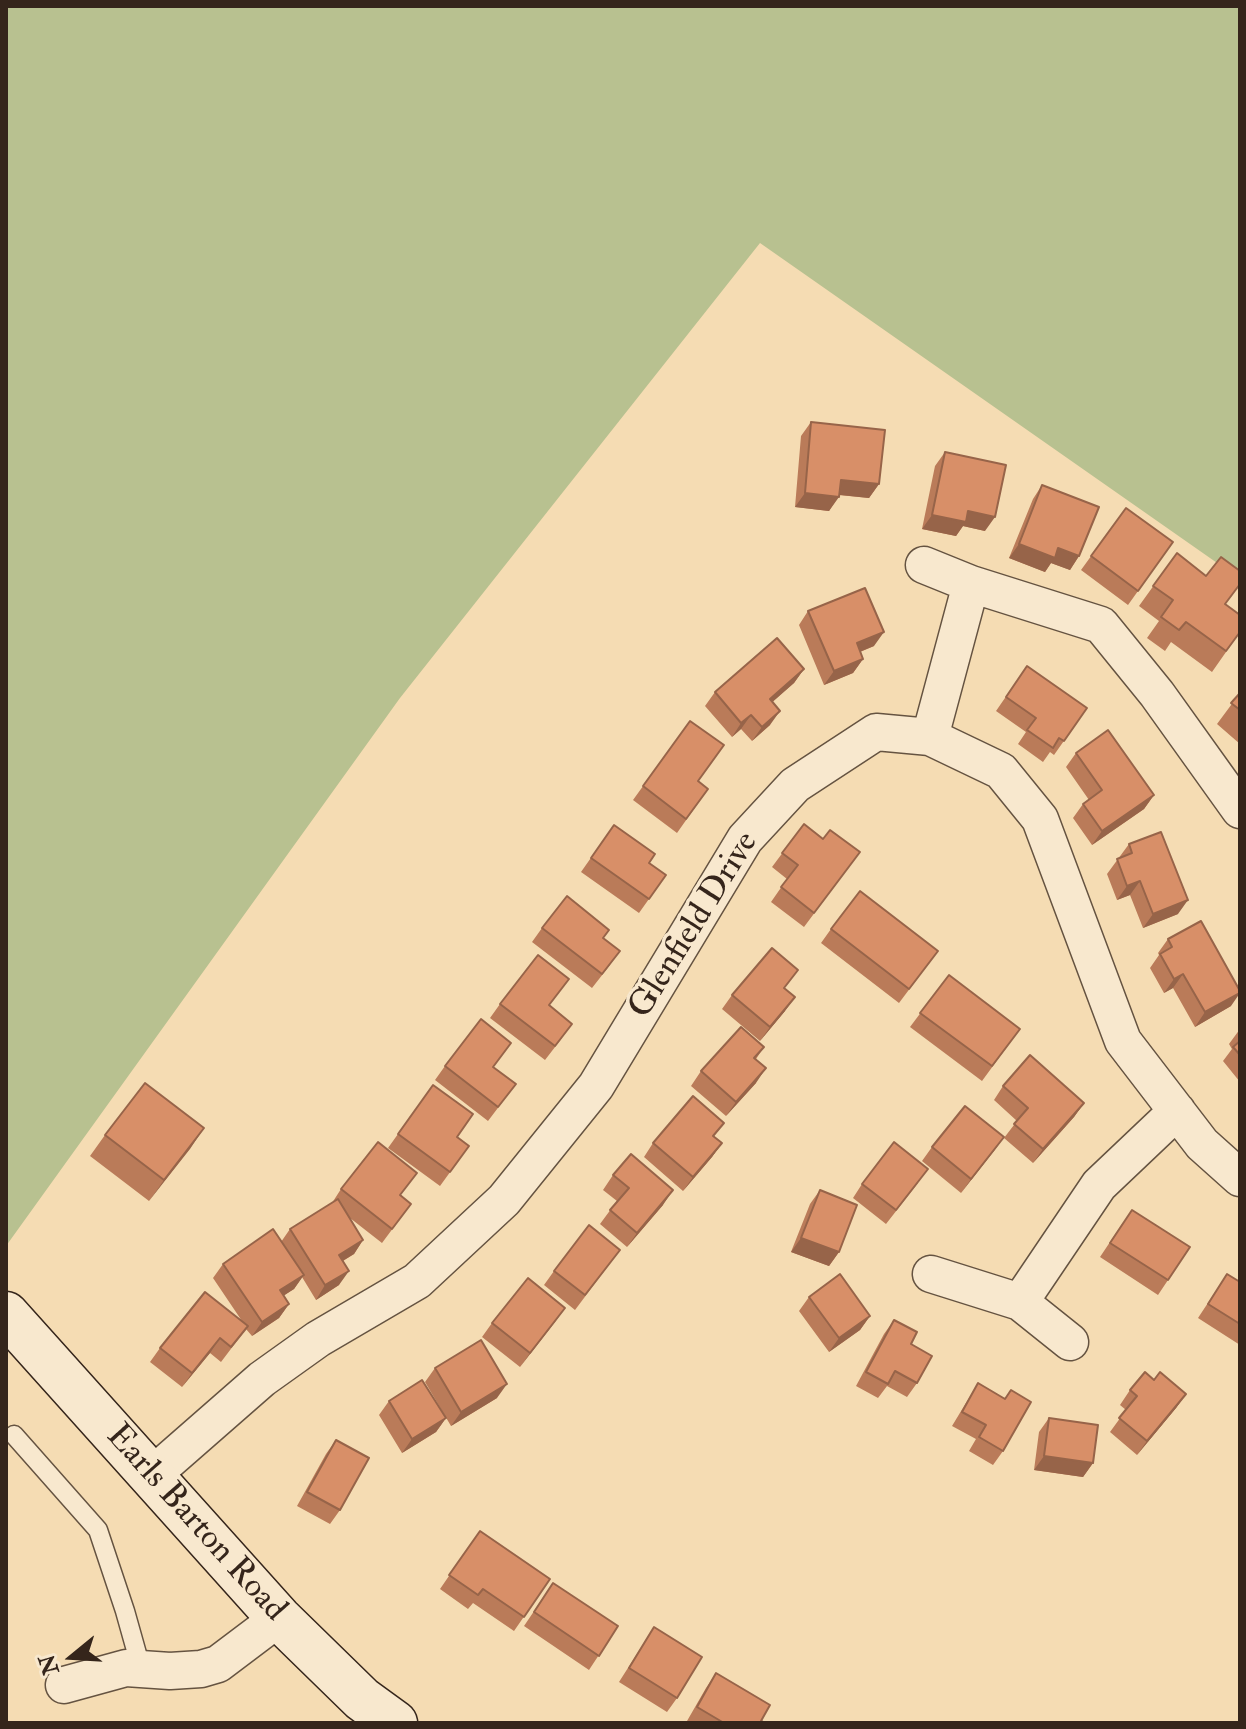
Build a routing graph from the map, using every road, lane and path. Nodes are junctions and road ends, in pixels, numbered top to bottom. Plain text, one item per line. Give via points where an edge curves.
1 (924, 565) dead end
2 (971, 584) junction
3 (930, 737) junction
4 (1240, 810) edge
5 (1177, 1111) junction
6 (1240, 1178) edge
7 (931, 1274) dead end
8 (1020, 1302) junction
9 (6, 1314) edge
10 (1070, 1342) dead end
11 (14, 1435) dead end
12 (150, 1477) junction
13 (279, 1618) junction
14 (141, 1668) junction
15 (64, 1685) dead end
16 (395, 1723) edge

1 - 2 street
2 - 3 street
2 - 4 street via 1101,625
3 - 5 street, Glenfield Drive via 1001,771 1040,819 1123,1041
3 - 12 street, Glenfield Drive via 876,732 795,785 745,839 596,1086 504,1200 417,1281 262,1379
5 - 6 street, Glenfield Drive via 1202,1144
5 - 8 street via 1099,1185
7 - 8 street
8 - 10 street
9 - 12 main road, Earls Barton Road
11 - 14 lane via 98,1530
12 - 13 main road, Earls Barton Road
13 - 14 street via 218,1664 170,1671
13 - 16 main road, Earls Barton Road via 362,1699
14 - 15 street

